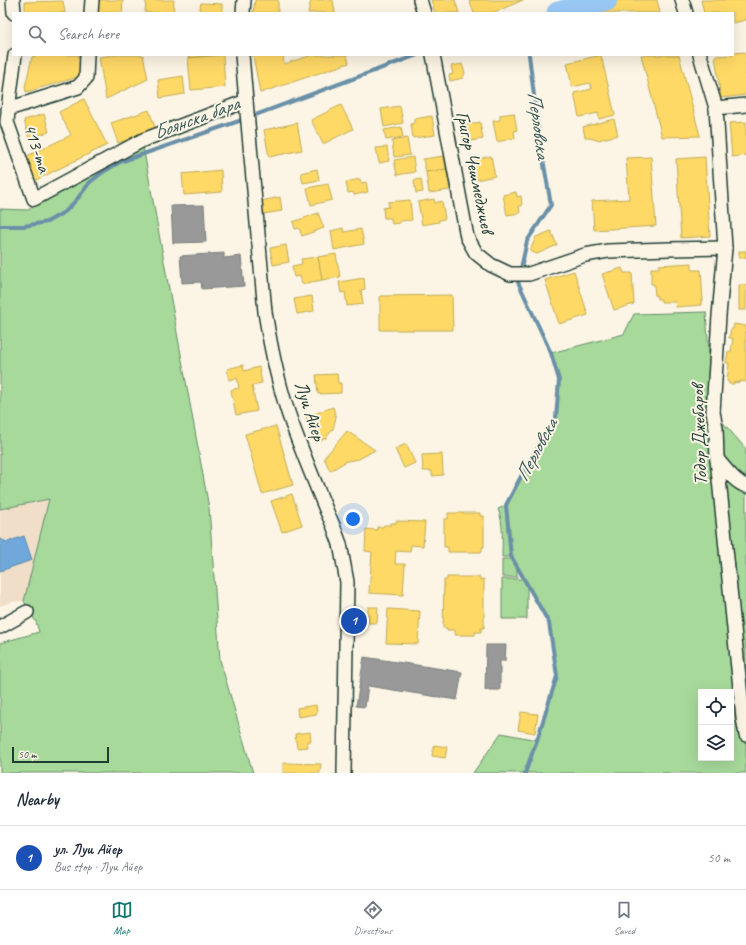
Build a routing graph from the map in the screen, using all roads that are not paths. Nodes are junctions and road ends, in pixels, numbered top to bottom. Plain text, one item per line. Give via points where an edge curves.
1 (13, 0) edge
2 (92, 0) edge
3 (244, 0) edge
4 (420, 0) edge
5 (682, 0) edge
6 (14, 12) edge
7 (91, 12) edge
8 (243, 12) edge
9 (424, 12) edge
10 (686, 12) edge
11 (15, 56) edge
12 (87, 56) edge
13 (242, 56) edge
14 (433, 56) edge
15 (700, 56) edge
16 (746, 105) edge
17 (716, 108) junction
18 (8, 109) junction
19 (247, 112) junction
20 (725, 248) junction
21 (717, 459) junction
22 (746, 486) edge
23 (27, 612) dead end
24 (0, 627) edge
25 (746, 735) edge
26 (344, 773) edge

1 - 6 street
2 - 7 street
3 - 8 street
4 - 9 street
5 - 10 street
11 - 18 street, 413-та
12 - 18 street, 413-та via 86,78 78,87
13 - 19 street, Луи Айер
14 - 20 street, Григор Чешмеджиев via 467,237 476,253 491,265 510,274 529,274 585,255 608,251
15 - 17 street, Тодор Джебаров
16 - 17 street
17 - 20 street, Тодор Джебаров
18 - 19 street, 413-та via 8,122 34,199 143,140
19 - 26 street, Луи Айер via 265,312 273,356 292,423 340,544 347,582
20 - 21 street, Тодор Джебаров via 713,412
21 - 22 street via 735,479
21 - 25 street, Тодор Джебаров
23 - 24 street

